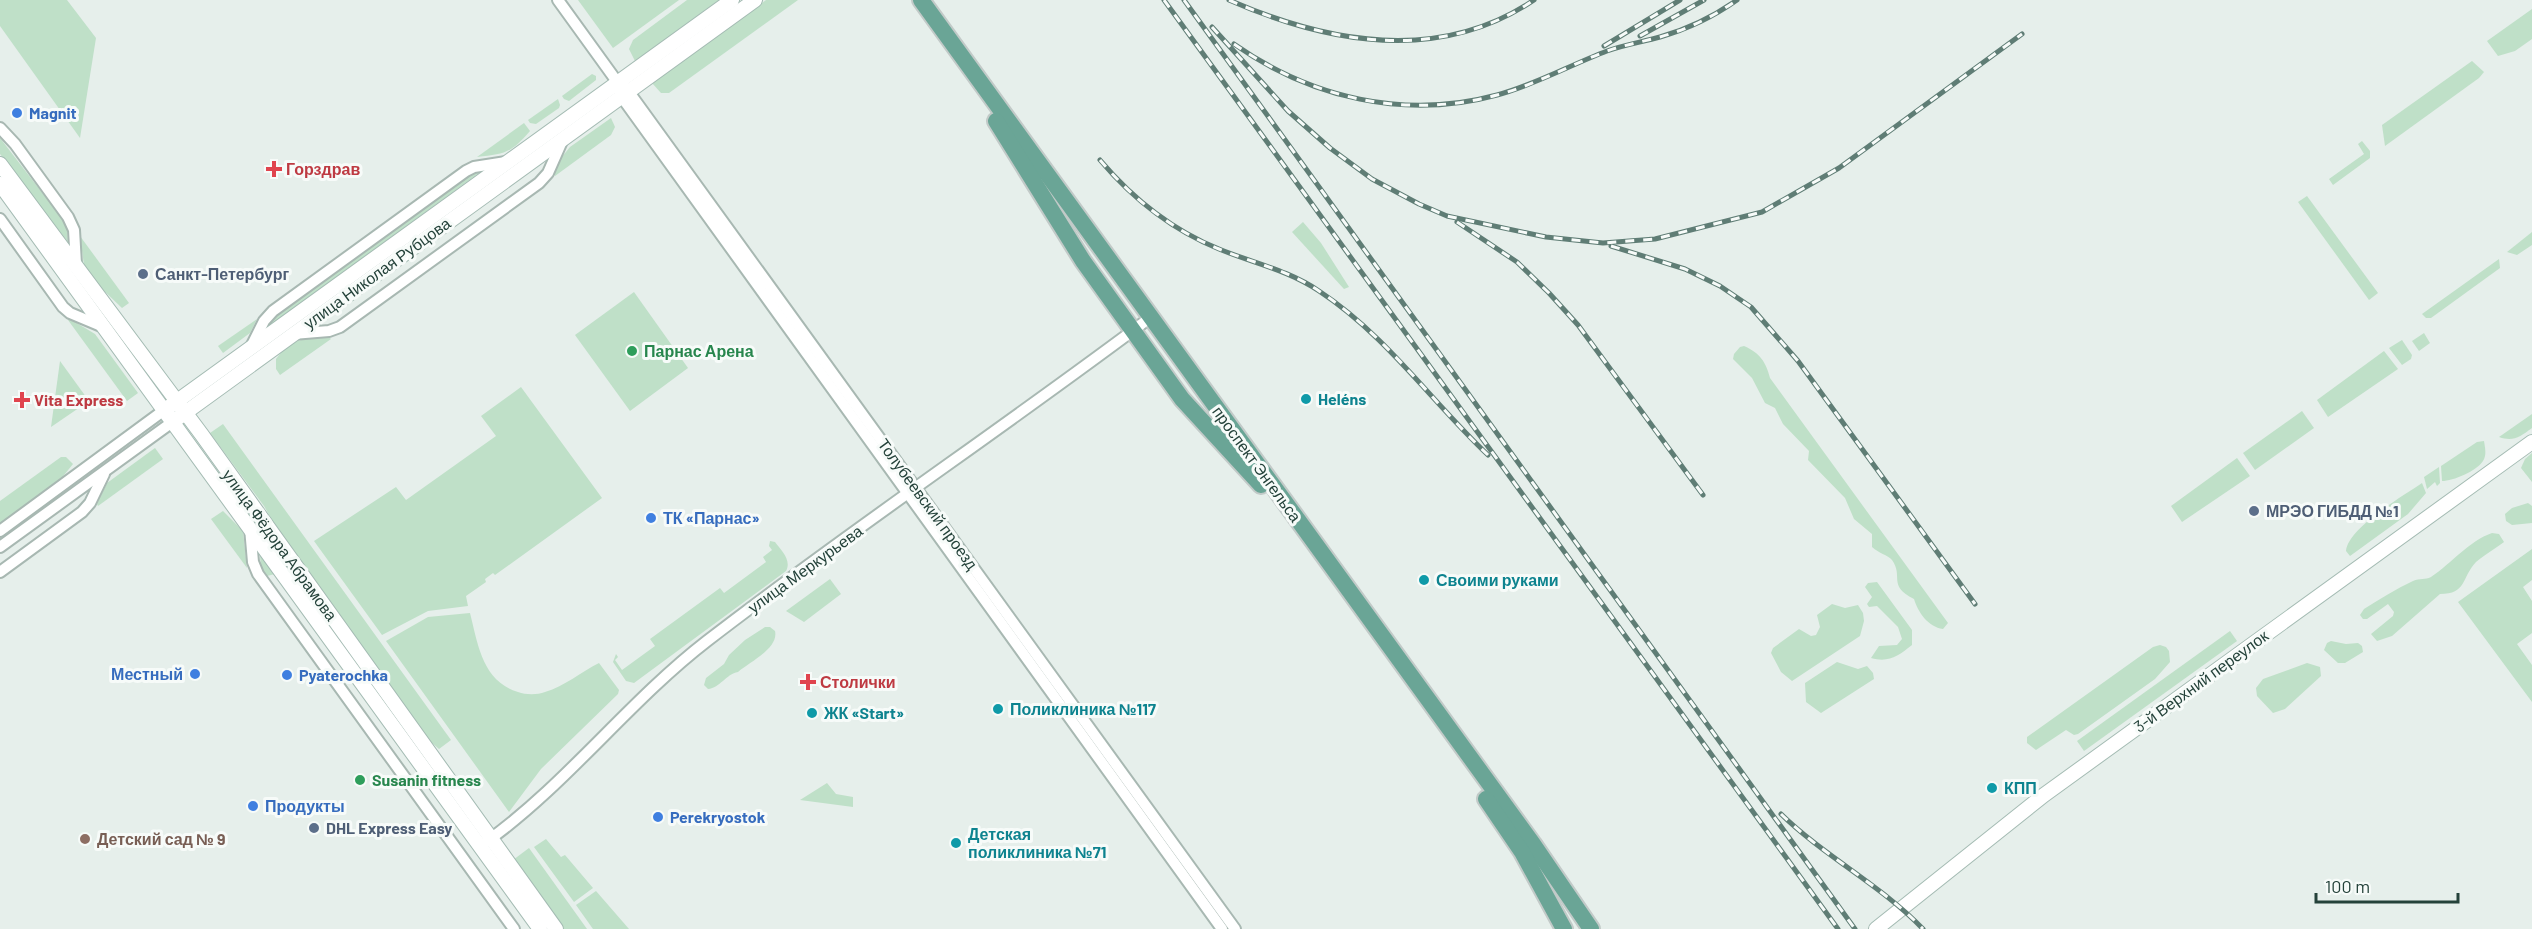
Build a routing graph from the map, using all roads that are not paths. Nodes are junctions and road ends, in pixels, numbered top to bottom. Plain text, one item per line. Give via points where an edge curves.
1 (558, 0) edge
2 (732, 0) edge
3 (755, 0) edge
4 (908, 0) edge
5 (921, 0) edge
6 (623, 90) junction
7 (0, 128) edge
8 (564, 137) junction
9 (0, 164) edge
10 (0, 184) edge
11 (0, 219) edge
12 (76, 264) junction
13 (1151, 317) junction
14 (101, 326) junction
15 (1132, 331) junction
16 (293, 334) junction
17 (176, 402) junction
18 (185, 413) junction
19 (167, 417) junction
20 (2532, 442) edge
21 (105, 471) junction
22 (913, 492) junction
23 (249, 527) junction
24 (0, 531) edge
25 (0, 548) edge
26 (0, 573) edge
27 (486, 842) junction
28 (514, 929) edge
29 (540, 929) edge
30 (556, 929) edge
31 (1222, 929) edge
32 (1235, 929) edge
33 (1564, 929) edge
34 (1591, 929) edge
35 (1877, 929) edge

1 - 6 street, Толубеевский проезд
2 - 6 street, улица Николая Рубцова
3 - 6 street, улица Николая Рубцова
4 - 15 main road, проспект Энгельса via 1004,132 1051,213
5 - 13 main road, проспект Энгельса
6 - 8 street, улица Николая Рубцова
6 - 17 street, улица Николая Рубцова via 510,162
6 - 22 street, Толубеевский проезд
7 - 12 street via 68,217 74,230
8 - 16 street, улица Николая Рубцова
8 - 16 street via 548,172 530,190 340,327
9 - 12 street, улица Фёдора Абрамова
10 - 14 street, улица Фёдора Абрамова
11 - 14 street via 63,307
12 - 17 street, улица Фёдора Абрамова
13 - 15 street, улица Меркурьева
13 - 34 main road, проспект Энгельса
14 - 19 street, улица Фёдора Абрамова
15 - 22 street, улица Меркурьева
15 - 33 main road, проспект Энгельса via 1182,399 1258,481 1489,802
16 - 18 street, улица Николая Рубцова
17 - 18 street, улица Фёдора Абрамова
17 - 19 street, улица Николая Рубцова
18 - 19 street, улица Николая Рубцова
18 - 27 street, улица Фёдора Абрамова
19 - 21 street, улица Николая Рубцова
19 - 23 street, улица Фёдора Абрамова
19 - 24 street, улица Николая Рубцова
20 - 35 street, 3-й Верхний переулок via 2053,788
21 - 25 street, улица Николая Рубцова
21 - 26 street via 82,512
22 - 27 street, улица Меркурьева via 706,642 634,705 527,810
22 - 31 street, Толубеевский проезд
22 - 32 street, Толубеевский проезд
23 - 27 street, улица Фёдора Абрамова
23 - 28 street via 258,574
27 - 29 street, улица Фёдора Абрамова
27 - 30 street, улица Фёдора Абрамова

